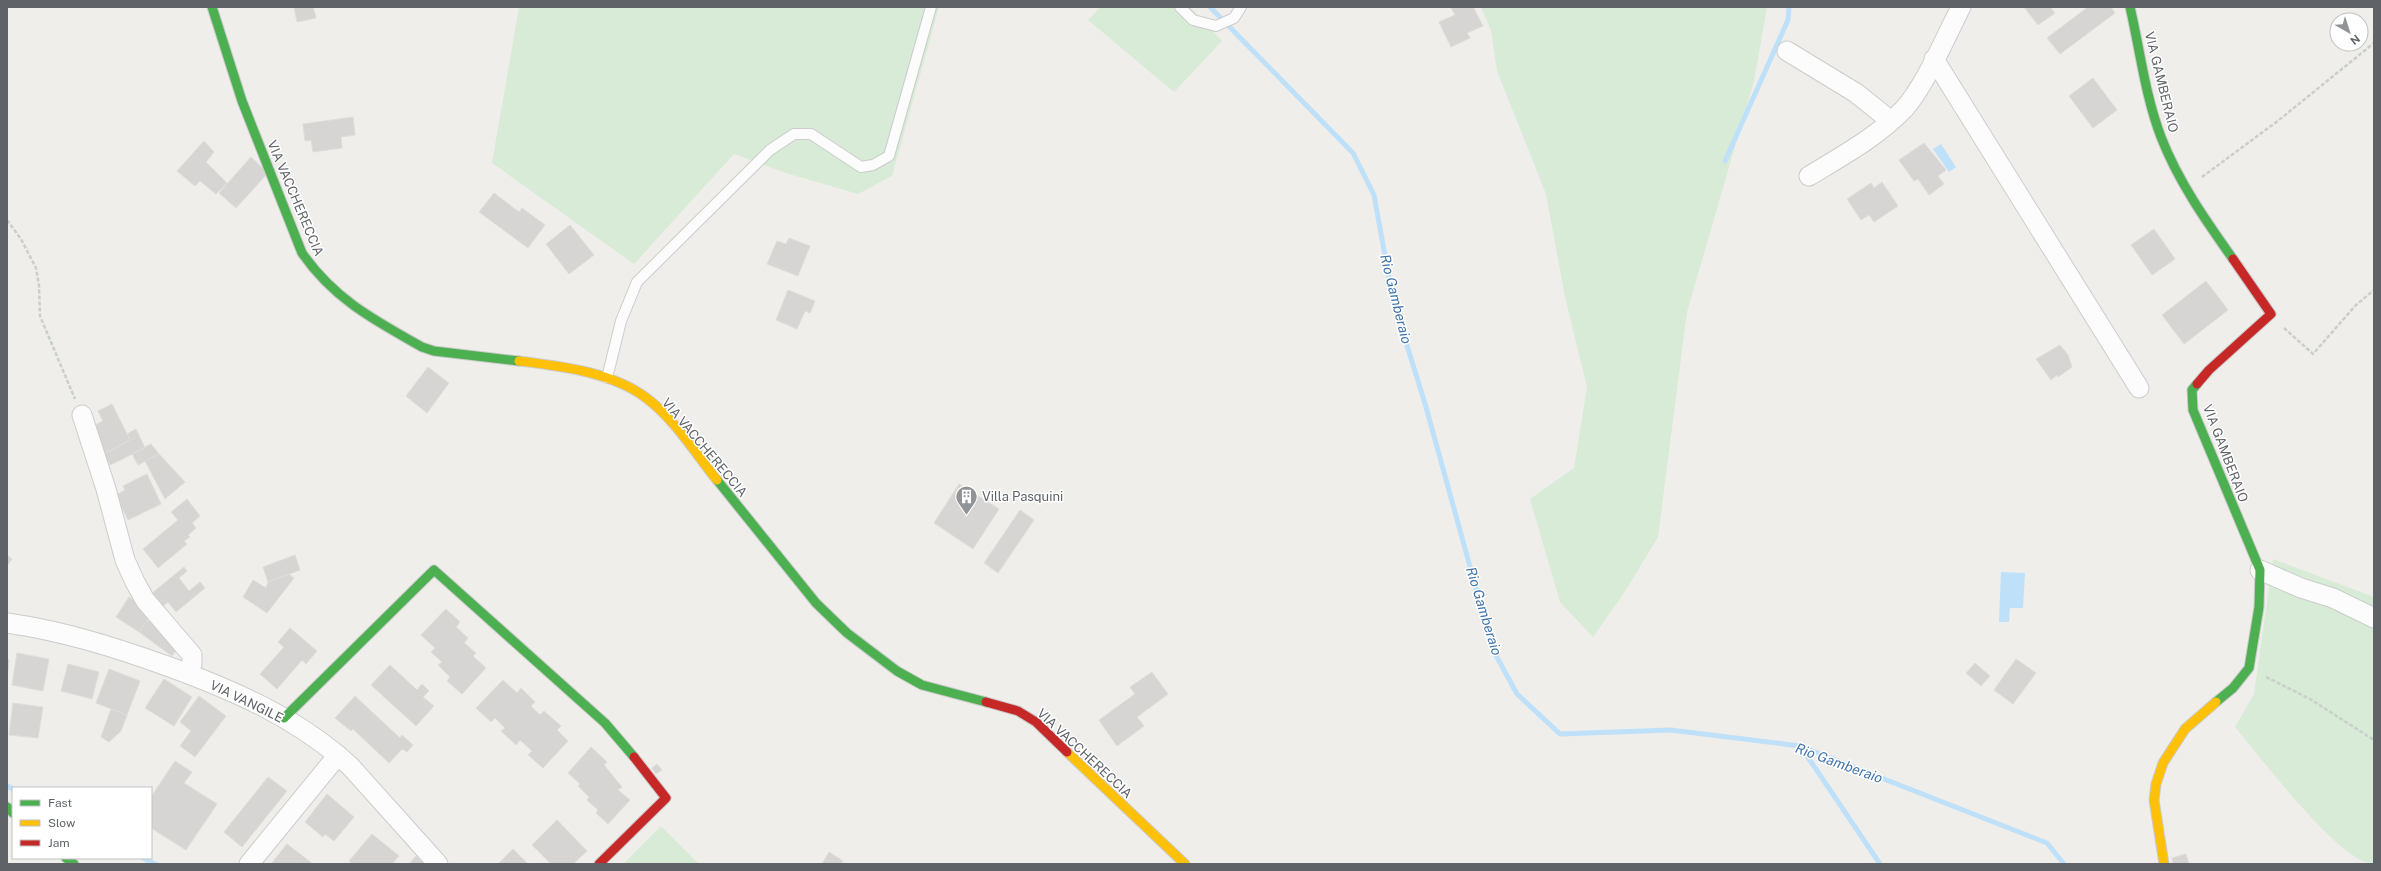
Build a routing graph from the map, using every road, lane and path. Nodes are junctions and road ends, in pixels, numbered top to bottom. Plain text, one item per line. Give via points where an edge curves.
1 (212, 7) edge
2 (931, 7) edge
3 (1180, 7) edge
4 (1241, 7) edge
5 (1961, 7) edge
6 (2130, 7) edge
7 (2374, 44) edge
8 (1788, 51) dead end
9 (1934, 59) junction
10 (1890, 121) junction
11 (1809, 176) dead end
12 (2187, 188) junction
13 (7, 220) edge
14 (2374, 290) edge
15 (2271, 314) junction
16 (607, 378) junction
17 (2139, 388) dead end
18 (82, 414) joint
19 (2260, 570) junction
20 (2374, 618) edge
21 (7, 623) edge
22 (2249, 668) junction
23 (188, 674) junction
24 (284, 718) junction
25 (2374, 740) edge
26 (338, 755) junction
27 (249, 864) edge
28 (438, 864) edge
29 (599, 864) edge
30 (1185, 864) edge
31 (2164, 864) edge

1 - 16 street, VIA VACCHERECCIA via 242,102 302,253 329,289 356,309 422,347 434,351 524,362
2 - 16 lane via 889,156 873,165 862,166 811,134 794,134 770,150 637,282 621,321
3 - 4 lane via 1193,20 1216,26 1234,18
5 - 9 street
6 - 12 street, VIA GAMBERAIO via 2160,135
7 - 12 path via 2279,120
8 - 10 street via 1856,93
9 - 10 street via 1914,96
9 - 17 street
10 - 11 street via 1854,149
12 - 15 street, VIA GAMBERAIO
13 - 18 path via 22,239 36,268 40,316
14 - 15 path via 2356,305 2313,354 2293,338
15 - 19 street, VIA GAMBERAIO via 2209,370 2192,390 2193,410
16 - 30 street, VIA VACCHERECCIA via 645,397 662,412 816,603 847,633 897,671 922,685 1018,711 1036,722
18 - 23 street via 125,560 145,600 192,655
19 - 20 street via 2333,598
19 - 22 street, VIA GAMBERAIO via 2259,607
21 - 23 street, VIA VANGILE via 102,643
22 - 25 path via 2310,699
22 - 31 street, VIA GAMBERAIO via 2233,688 2185,729 2163,763 2154,800
23 - 24 street, VIA VANGILE via 250,699
24 - 26 street, VIA VANGILE
24 - 29 street via 434,570 605,723 628,748 666,798
26 - 27 street
26 - 28 street, VIA VANGILE via 376,792

